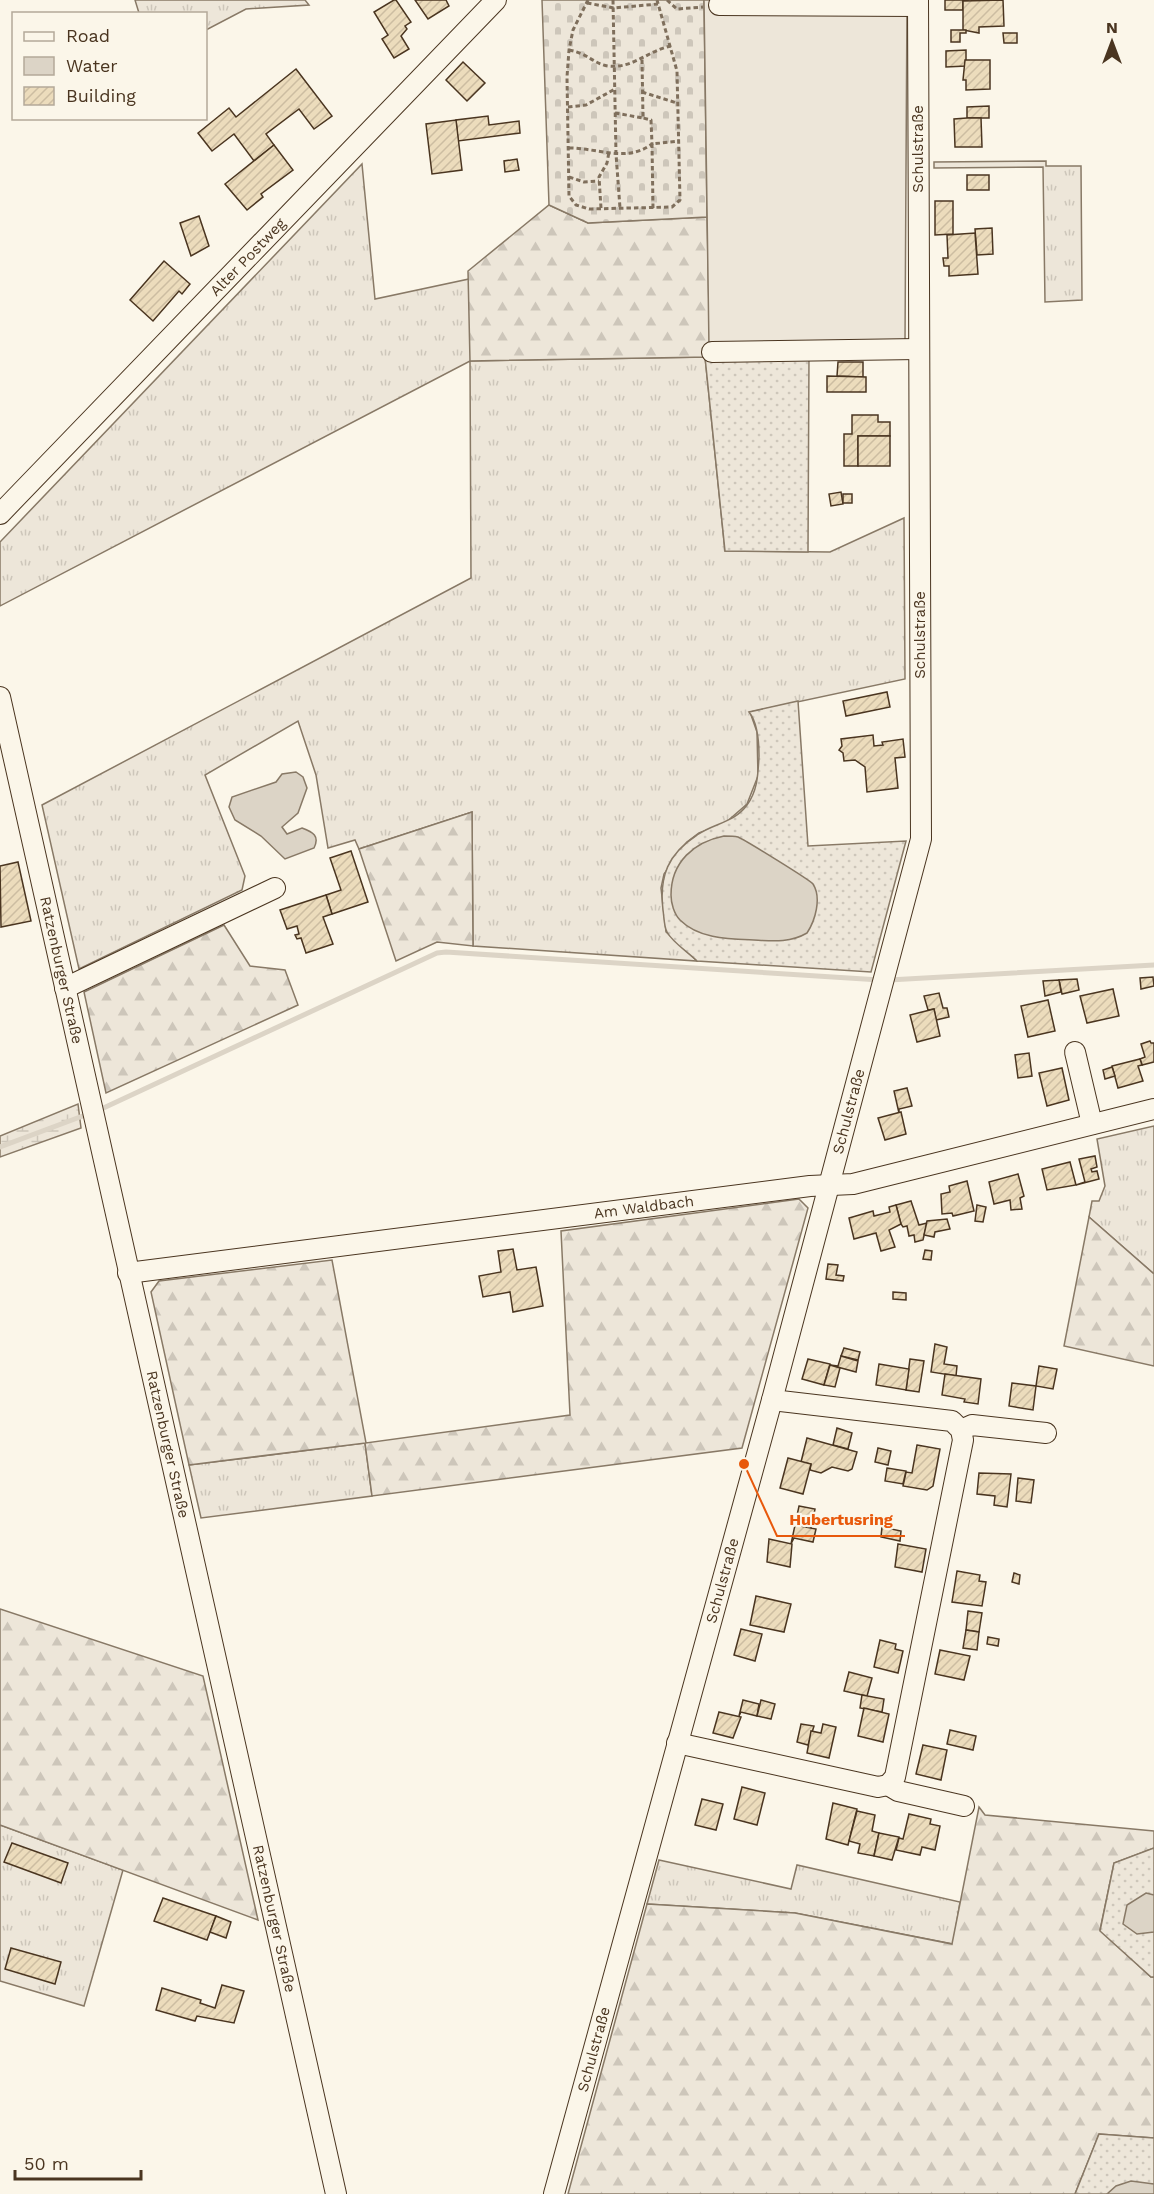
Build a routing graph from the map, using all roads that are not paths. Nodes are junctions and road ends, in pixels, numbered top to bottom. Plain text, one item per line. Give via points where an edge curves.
1 (496, 0) edge
2 (918, 3) edge
3 (718, 5) road end
4 (918, 349) junction
5 (712, 352) dead end
6 (0, 514) edge
7 (0, 697) edge
8 (275, 888) dead end
9 (65, 988) junction
10 (1076, 1052) dead end
11 (1154, 1109) edge
12 (1092, 1124) junction
13 (827, 1186) junction
14 (128, 1273) junction
15 (772, 1400) junction
16 (961, 1430) junction
17 (1046, 1434) dead end
18 (676, 1743) junction
19 (888, 1785) junction
20 (964, 1806) dead end
21 (336, 2194) edge
22 (554, 2194) edge

1 - 6 street, Alter Postweg
2 - 3 street
2 - 4 street, Schulstraße
4 - 5 street
4 - 13 street, Schulstraße via 921,839
7 - 9 street, Ratzenburger Straße
8 - 9 street
9 - 14 street, Ratzenburger Straße
10 - 12 street
11 - 12 street, Am Waldbach
12 - 13 street, Am Waldbach via 853,1184
13 - 14 street, Am Waldbach
13 - 15 street, Schulstraße
14 - 21 street, Ratzenburger Straße
15 - 16 street via 951,1421
15 - 18 street, Schulstraße
16 - 17 street via 972,1425
16 - 19 street via 963,1440 904,1731 894,1777
18 - 19 street via 878,1787
18 - 22 street, Schulstraße
19 - 20 street via 898,1791

